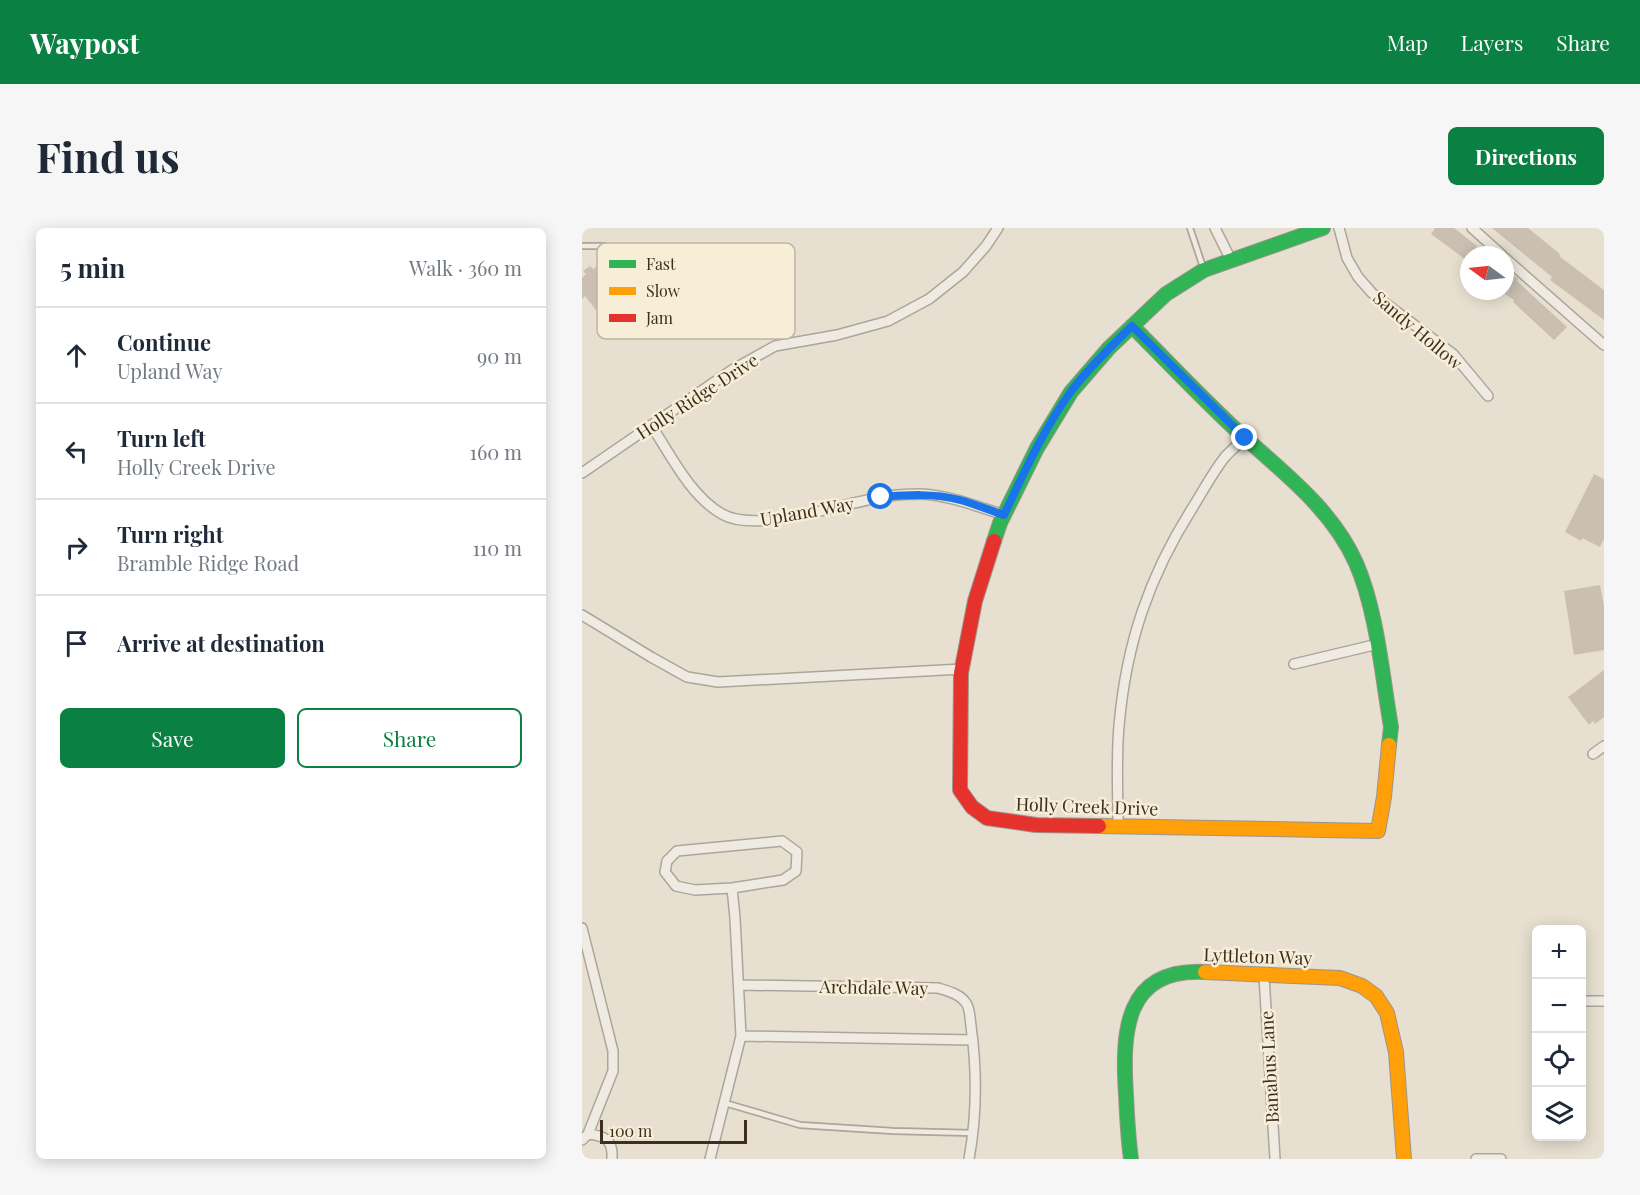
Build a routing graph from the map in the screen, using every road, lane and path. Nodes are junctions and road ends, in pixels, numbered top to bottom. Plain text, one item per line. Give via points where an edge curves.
1 (998, 228) edge
2 (1190, 228) edge
3 (1215, 228) edge
4 (1323, 228) edge
5 (1339, 228) edge
6 (1472, 228) edge
7 (1493, 246) edge
8 (1231, 260) junction
9 (1514, 265) edge
10 (1204, 270) junction
11 (1132, 326) junction
12 (1604, 345) edge
13 (1488, 396) dead end
14 (651, 425) junction
15 (1245, 438) junction
16 (582, 473) edge
17 (1004, 515) junction
18 (582, 615) edge
19 (1378, 644) junction
20 (1294, 664) dead end
21 (962, 669) junction
22 (1604, 746) edge
23 (1593, 754) dead end
24 (1118, 827) junction
25 (732, 888) junction
26 (582, 928) edge
27 (1264, 976) junction
28 (739, 986) junction
29 (1586, 1001) edge
30 (1604, 1001) edge
31 (741, 1036) junction
32 (973, 1040) junction
33 (724, 1103) junction
34 (973, 1133) junction
35 (585, 1137) edge
36 (614, 1159) edge
37 (710, 1159) edge
38 (969, 1159) edge
39 (1131, 1159) edge
40 (1275, 1159) edge
41 (1404, 1159) edge
42 (1476, 1159) edge
43 (1501, 1159) edge

1 - 14 street, Holly Ridge Drive via 963,272 929,299 888,321 775,346
2 - 10 lane
3 - 8 street
4 - 8 street, Holly Creek Drive
5 - 13 street, Sandy Hollow via 1347,258 1372,293 1453,354
6 - 7 street
8 - 10 street, Holly Creek Drive
9 - 12 street
10 - 11 street, Holly Creek Drive via 1166,294
11 - 15 street
11 - 17 street, Holly Creek Drive via 1071,392 1037,448
14 - 16 street, Holly Ridge Drive
14 - 17 street, Upland Way via 698,496 722,515 738,520 764,522 881,497 919,494 958,500
15 - 19 street via 1315,503 1339,533 1356,563
15 - 24 street via 1225,457 1167,550 1130,649 1119,728
17 - 21 street, Holly Creek Drive via 975,602
18 - 21 street via 687,677 718,682
19 - 20 street
19 - 24 street, Holly Creek Drive via 1391,727 1378,831
21 - 24 street, Holly Creek Drive via 960,790 972,807 987,818 1027,824
22 - 23 street
25 - 25 street via 783,880 796,871 797,852 782,841 677,851 666,861 665,872 676,886 695,890
25 - 28 street
26 - 35 street via 613,1051 613,1071
27 - 39 street, Lyttleton Way via 1176,972 1152,984 1135,1001 1126,1030 1124,1058
27 - 40 street, Banabus Lane
27 - 41 street, Lyttleton Way via 1341,978 1364,986 1380,1001 1393,1032
28 - 31 street
28 - 32 street, Archdale Way via 938,988 957,994 967,1004
29 - 30 street
31 - 32 street
31 - 33 street
32 - 34 street, Archdale Way
33 - 34 lane via 800,1125
33 - 37 street
34 - 38 street, Archdale Way
35 - 36 street via 606,1138
42 - 43 street

